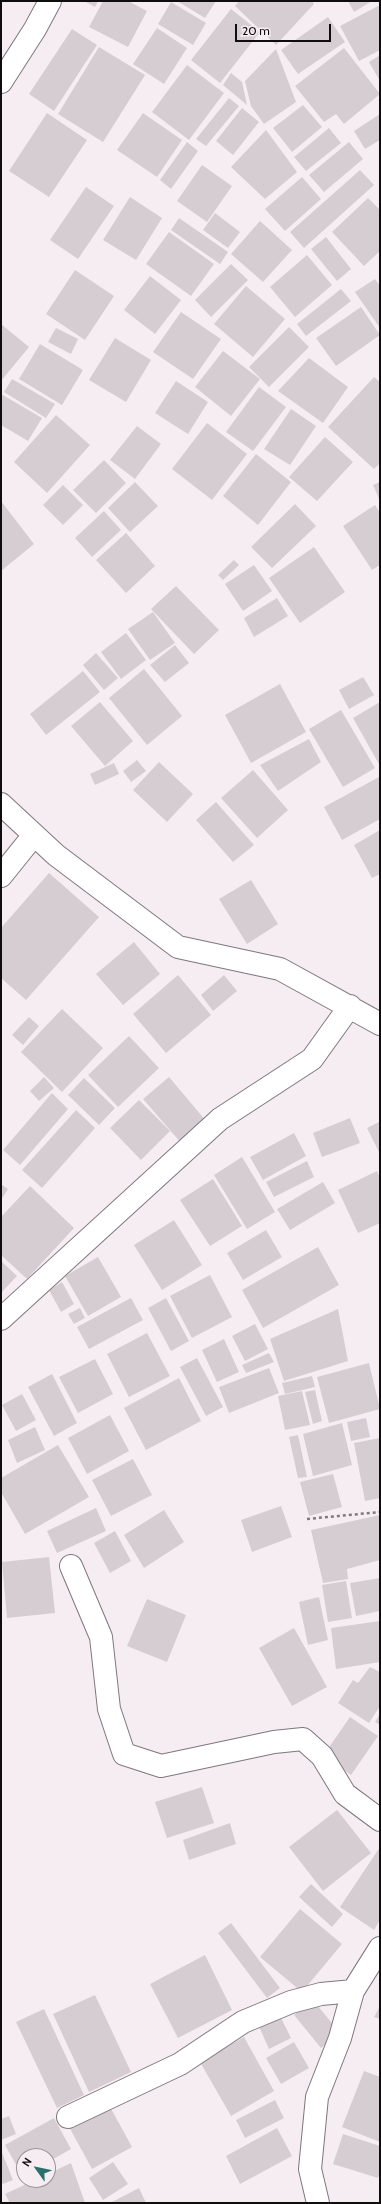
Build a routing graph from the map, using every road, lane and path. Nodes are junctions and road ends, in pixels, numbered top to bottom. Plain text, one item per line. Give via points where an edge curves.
1 (50, 1) edge
2 (1, 82) edge
3 (1, 804) edge
4 (34, 835) junction
5 (1, 876) edge
6 (350, 1006) junction
7 (380, 1024) edge
8 (1, 1319) edge
9 (380, 1512) edge
10 (307, 1518) dead end
11 (71, 1566) dead end
12 (380, 1820) edge
13 (380, 1948) edge
14 (354, 1991) junction
15 (68, 2117) dead end
16 (318, 2203) edge

1 - 2 street
3 - 4 street
4 - 5 street
4 - 6 street via 56,855 178,947 280,969
6 - 7 street
6 - 8 street via 312,1059 220,1119
9 - 10 path
11 - 12 street via 101,1637 109,1709 124,1754 161,1766 274,1742 303,1739 322,1756 345,1794
13 - 14 street
14 - 15 street via 321,1994 291,2002 243,2022 180,2064
14 - 16 street via 340,2038 317,2097 310,2169

